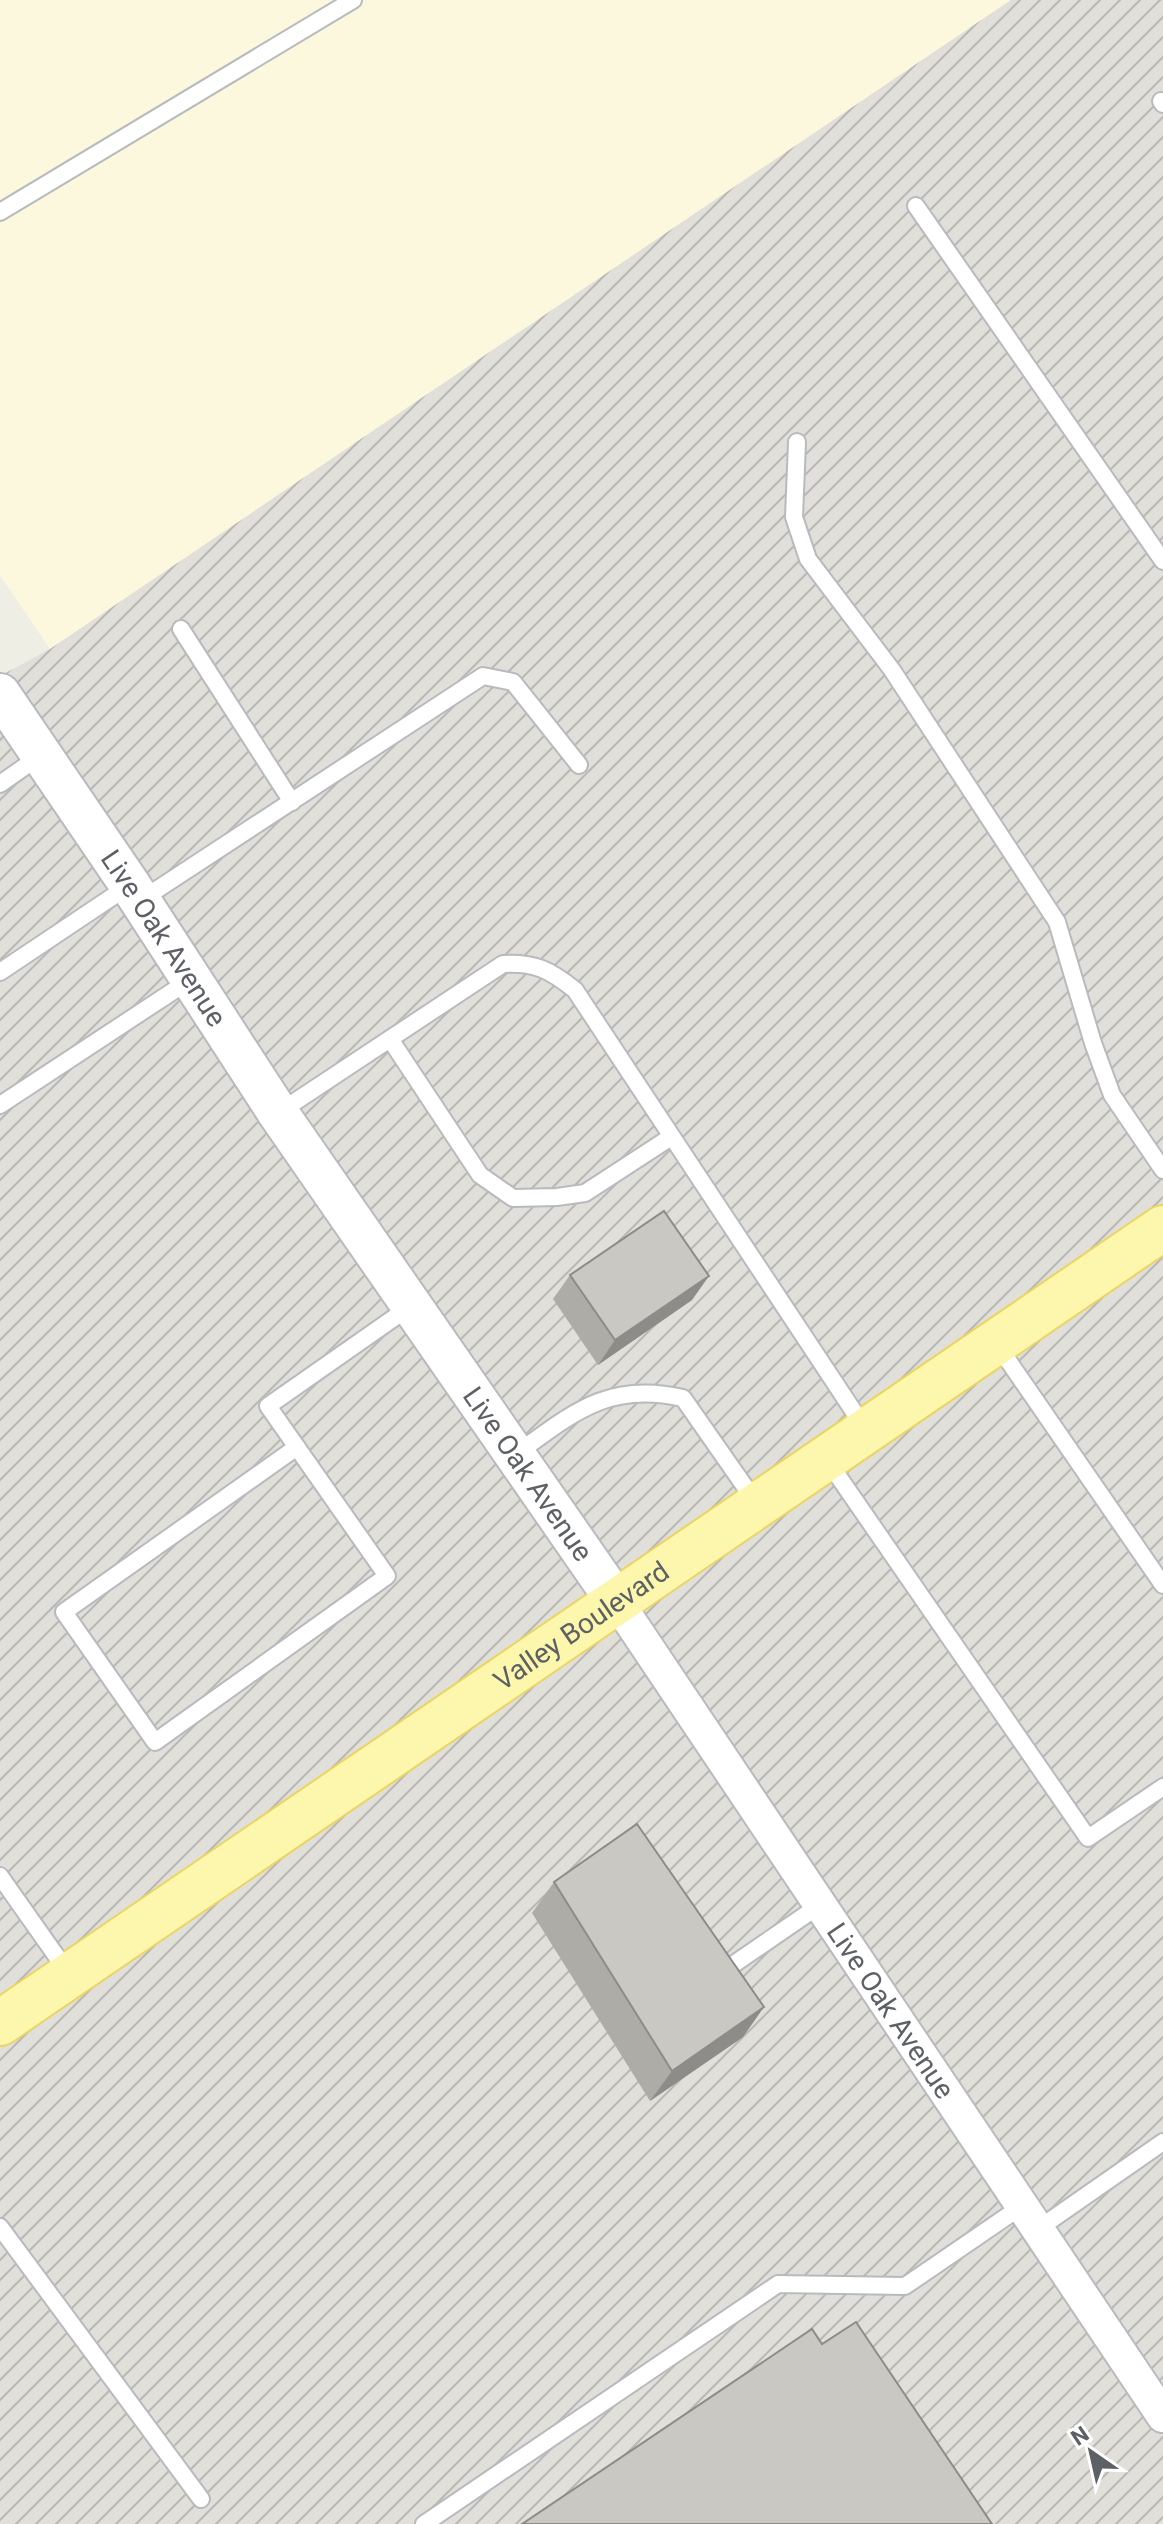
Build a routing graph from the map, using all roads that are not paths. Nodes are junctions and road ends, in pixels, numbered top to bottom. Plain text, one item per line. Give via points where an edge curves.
1 (353, 0) edge
2 (916, 206) dead end
3 (0, 212) edge
4 (797, 442) dead end
5 (1163, 561) edge
6 (181, 629) dead end
7 (0, 694) edge
8 (42, 755) junction
9 (579, 765) dead end
10 (0, 784) edge
11 (292, 802) junction
12 (135, 893) junction
13 (0, 972) edge
14 (192, 979) junction
15 (390, 1039) junction
16 (0, 1105) edge
17 (278, 1113) junction
18 (671, 1137) junction
19 (1163, 1170) edge
20 (1163, 1228) edge
21 (411, 1306) junction
22 (996, 1343) junction
23 (866, 1432) junction
24 (297, 1447) junction
25 (516, 1454) junction
26 (827, 1459) junction
27 (758, 1505) junction
28 (1163, 1585) edge
29 (617, 1602) junction
30 (1163, 1787) edge
31 (0, 1876) edge
32 (820, 1905) junction
33 (734, 1964) edge
34 (70, 1975) junction
35 (0, 2023) edge
36 (1163, 2142) edge
37 (1030, 2217) junction
38 (0, 2227) edge
39 (1163, 2416) edge
40 (201, 2499) dead end
41 (424, 2524) edge

1 - 3 lane
2 - 5 lane
4 - 19 lane via 794,517 808,559 892,670 1057,922 1112,1095
6 - 11 lane
7 - 8 street, Live Oak Avenue
8 - 10 lane
8 - 12 street, Live Oak Avenue
9 - 11 lane via 513,682 483,676
11 - 12 lane
12 - 13 lane
12 - 14 street, Live Oak Avenue
14 - 16 lane
14 - 17 street, Live Oak Avenue
15 - 17 lane
15 - 18 lane via 480,1175 513,1198 585,1193
15 - 18 lane via 503,964 526,962 575,990
17 - 21 street, Live Oak Avenue
18 - 23 lane
20 - 22 main road, Valley Boulevard
21 - 24 lane via 268,1406
21 - 25 street, Live Oak Avenue
22 - 23 main road, Valley Boulevard
22 - 28 lane
23 - 26 main road, Valley Boulevard
24 - 24 lane via 387,1576 155,1742 64,1612
25 - 27 lane via 573,1413 616,1394 657,1392 683,1398
25 - 29 street, Live Oak Avenue
26 - 27 main road, Valley Boulevard
26 - 30 lane via 1088,1838
27 - 29 main road, Valley Boulevard
29 - 32 street, Live Oak Avenue
29 - 34 main road, Valley Boulevard
31 - 34 lane
32 - 33 lane
32 - 37 street, Live Oak Avenue
34 - 35 main road, Valley Boulevard
36 - 37 lane
37 - 39 street, Live Oak Avenue
37 - 41 lane via 905,2286 778,2284
38 - 40 lane

